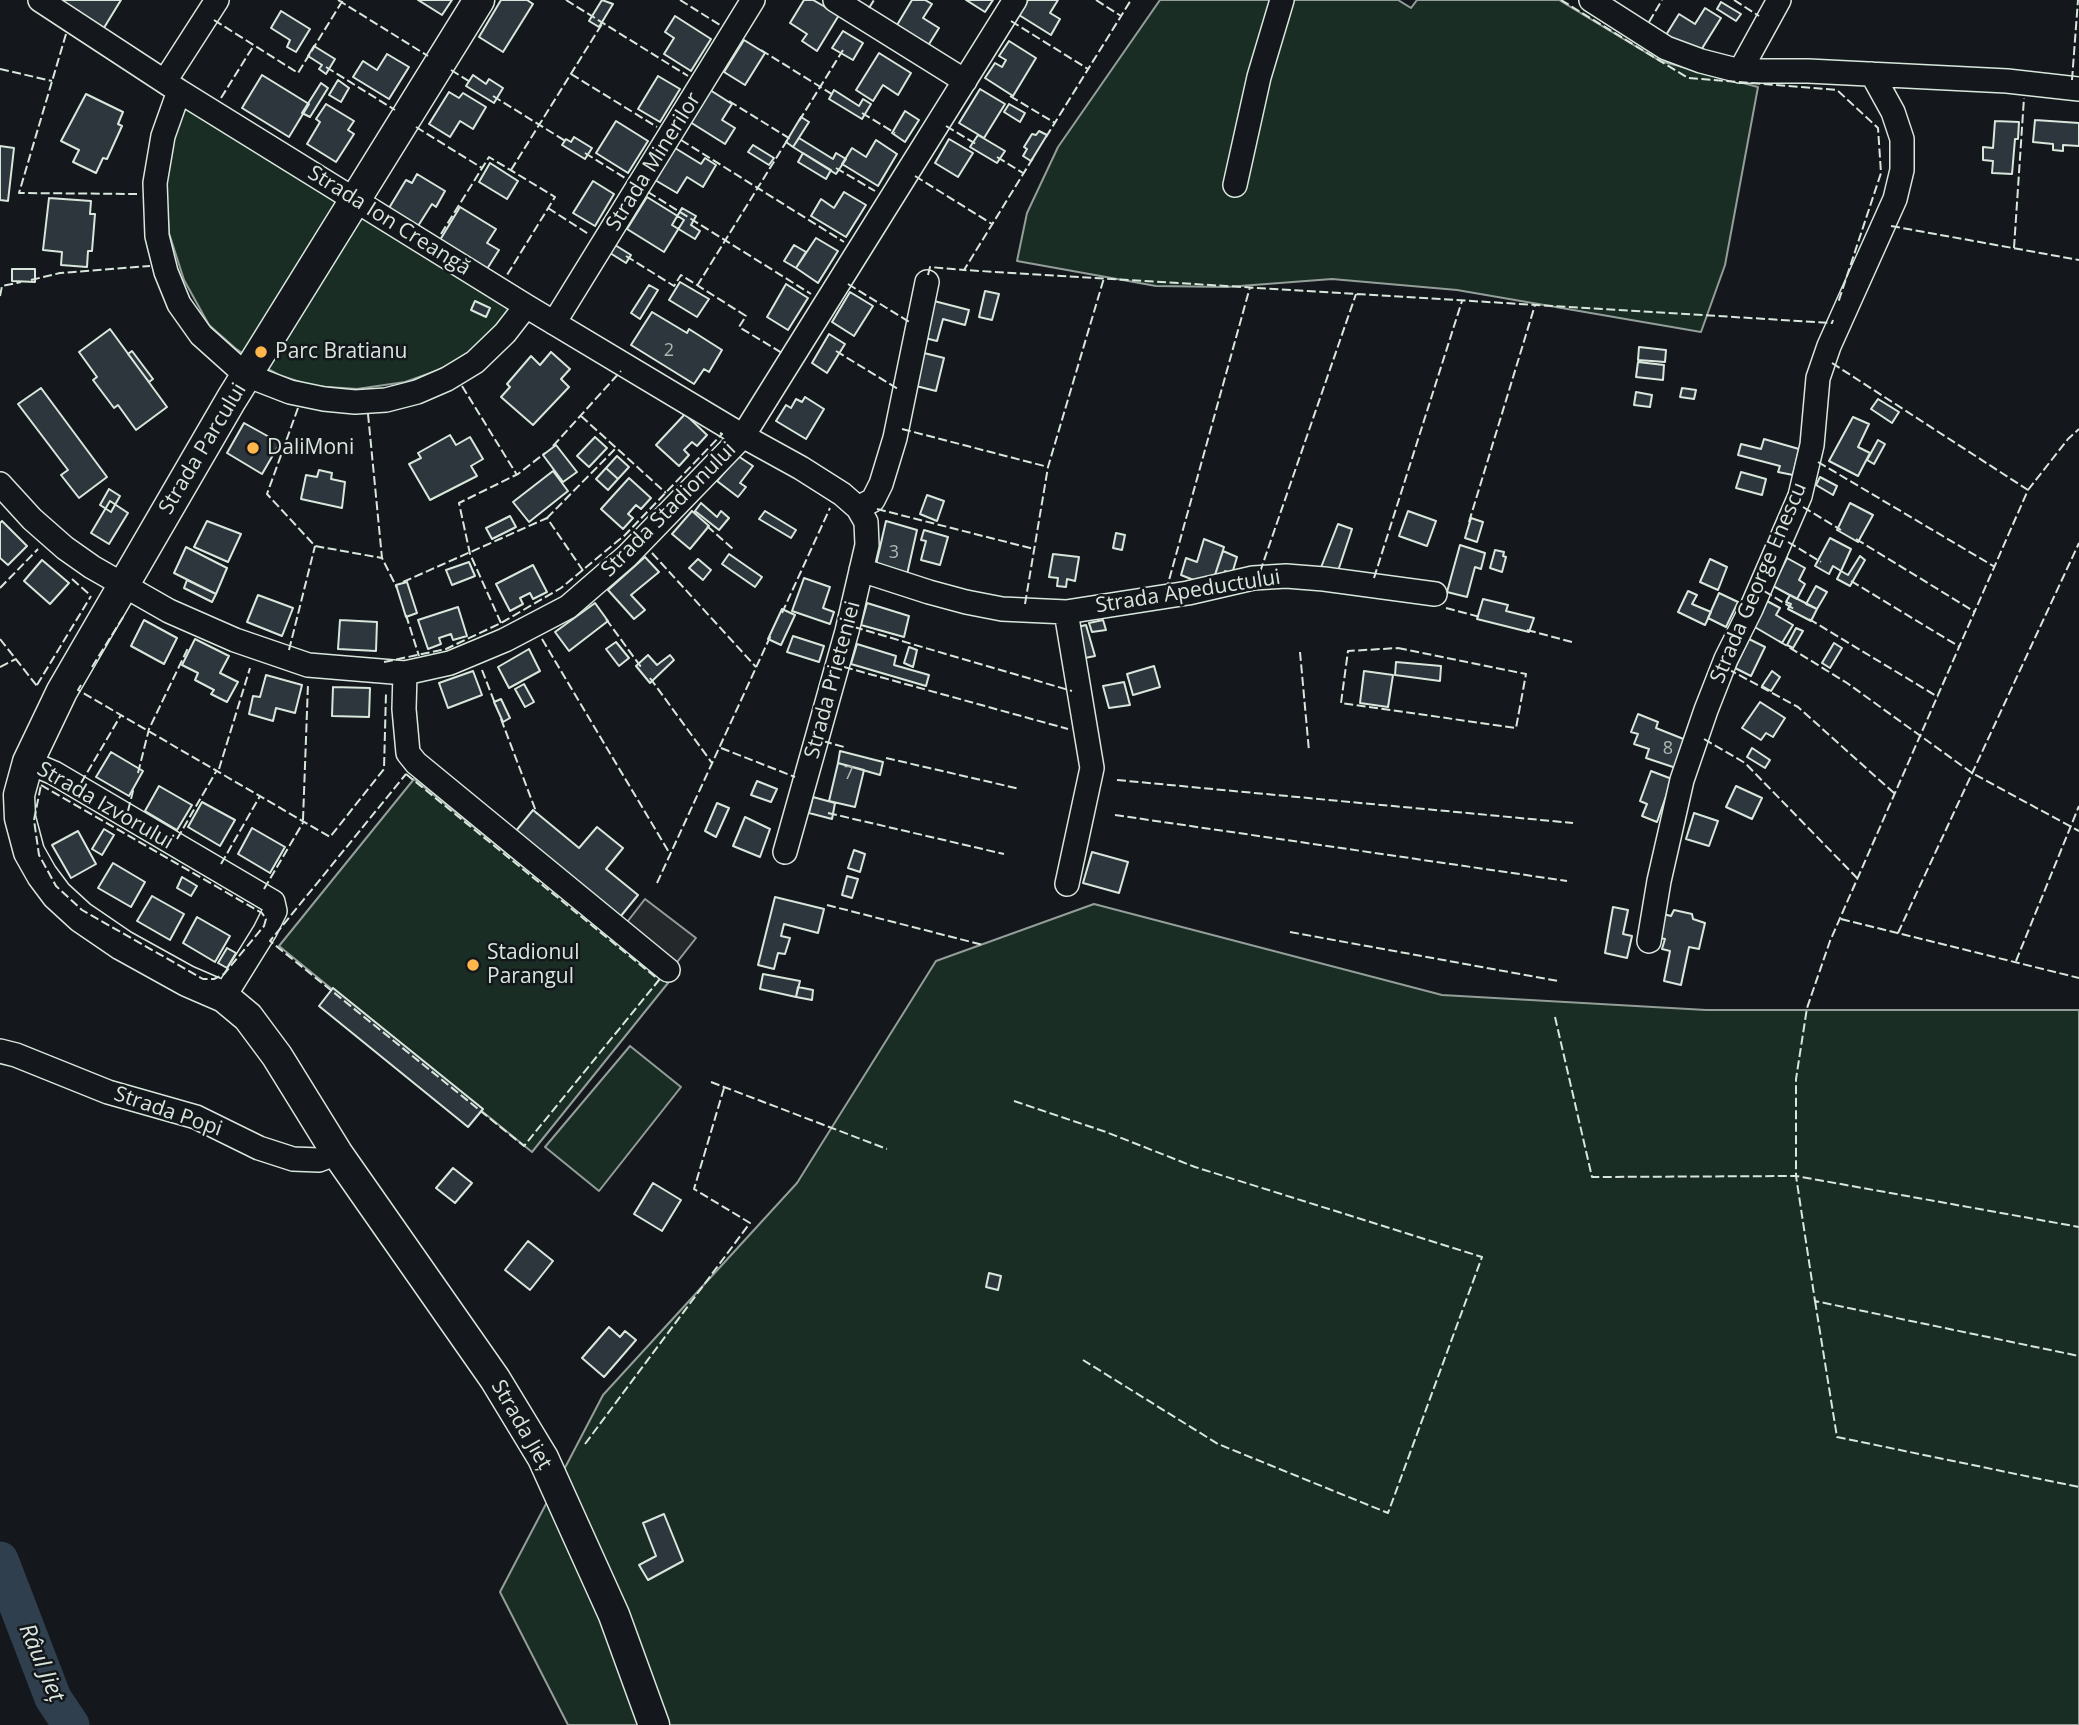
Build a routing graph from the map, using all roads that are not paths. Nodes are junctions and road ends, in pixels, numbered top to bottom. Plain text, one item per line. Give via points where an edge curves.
1 (40, 0) edge
2 (217, 0) edge
3 (479, 0) edge
4 (753, 0) edge
5 (835, 0) edge
6 (1014, 0) edge
7 (1282, 0) edge
8 (1591, 0) edge
9 (1779, 0) edge
10 (1740, 71) junction
11 (1872, 74) junction
12 (965, 81) junction
13 (172, 86) junction
14 (2079, 89) edge
15 (1235, 185) dead end
16 (355, 200) junction
17 (927, 282) dead end
18 (526, 306) junction
19 (554, 323) junction
20 (248, 374) junction
21 (743, 436) junction
22 (0, 484) edge
23 (858, 508) junction
24 (861, 570) junction
25 (122, 584) junction
26 (1435, 594) dead end
27 (1066, 612) junction
28 (405, 673) junction
29 (28, 762) junction
30 (10, 815) edge
31 (785, 852) dead end
32 (1067, 884) dead end
33 (1649, 941) dead end
34 (668, 970) dead end
35 (225, 997) junction
36 (0, 1051) edge
37 (337, 1153) junction
38 (654, 1725) edge

1 - 13 street, Strada Ion Creangă
2 - 13 street
3 - 16 main road, Strada Parcului
4 - 19 street, Strada Minerilor
5 - 12 street
6 - 12 street, Strada Stadionului
7 - 15 street via 1259,76
8 - 10 street via 1666,48
9 - 10 street
10 - 11 street
11 - 14 street
11 - 33 street, Strada George Enescu via 1902,139 1902,170 1895,199 1818,378 1812,446 1800,496 1726,659 1682,780
12 - 21 street, Strada Stadionului
13 - 16 street, Strada Ion Creangă
13 - 20 street via 155,183 158,236 166,272 179,303 201,335
16 - 18 street, Strada Ion Creangă
16 - 20 main road, Strada Parcului
17 - 23 street via 880,485 873,500
18 - 19 street, Strada Ion Creangă
18 - 20 street via 475,362 417,392 386,400 324,399 290,392
19 - 21 street, Strada Ion Creangă
20 - 25 main road, Strada Parcului
21 - 23 street via 812,474
21 - 28 street, Strada Stadionului via 627,555 568,607 450,663
22 - 25 street, Strada Stadionului via 65,548
23 - 24 street, Strada Prieteniei via 866,522
24 - 27 street, Strada Apeductului via 966,602
24 - 31 street, Strada Prieteniei
25 - 28 street, Strada Stadionului via 235,640 308,665
25 - 29 main road, Strada Parcului
26 - 27 street, Strada Apeductului via 1286,576
27 - 32 street, Strada Apeductului via 1092,768
28 - 34 street via 408,753 416,763
29 - 30 main road, Strada Izvorului
29 - 35 street, Strada Izvorului via 273,902 275,911 269,923
30 - 35 main road, Strada Izvorului via 42,875 81,917 122,945
35 - 37 main road, Strada Izvorului via 248,1017
36 - 37 street, Strada Popi via 108,1092 196,1117 293,1159 319,1160
37 - 38 main road, Strada Jieț via 495,1380 543,1458 614,1615

